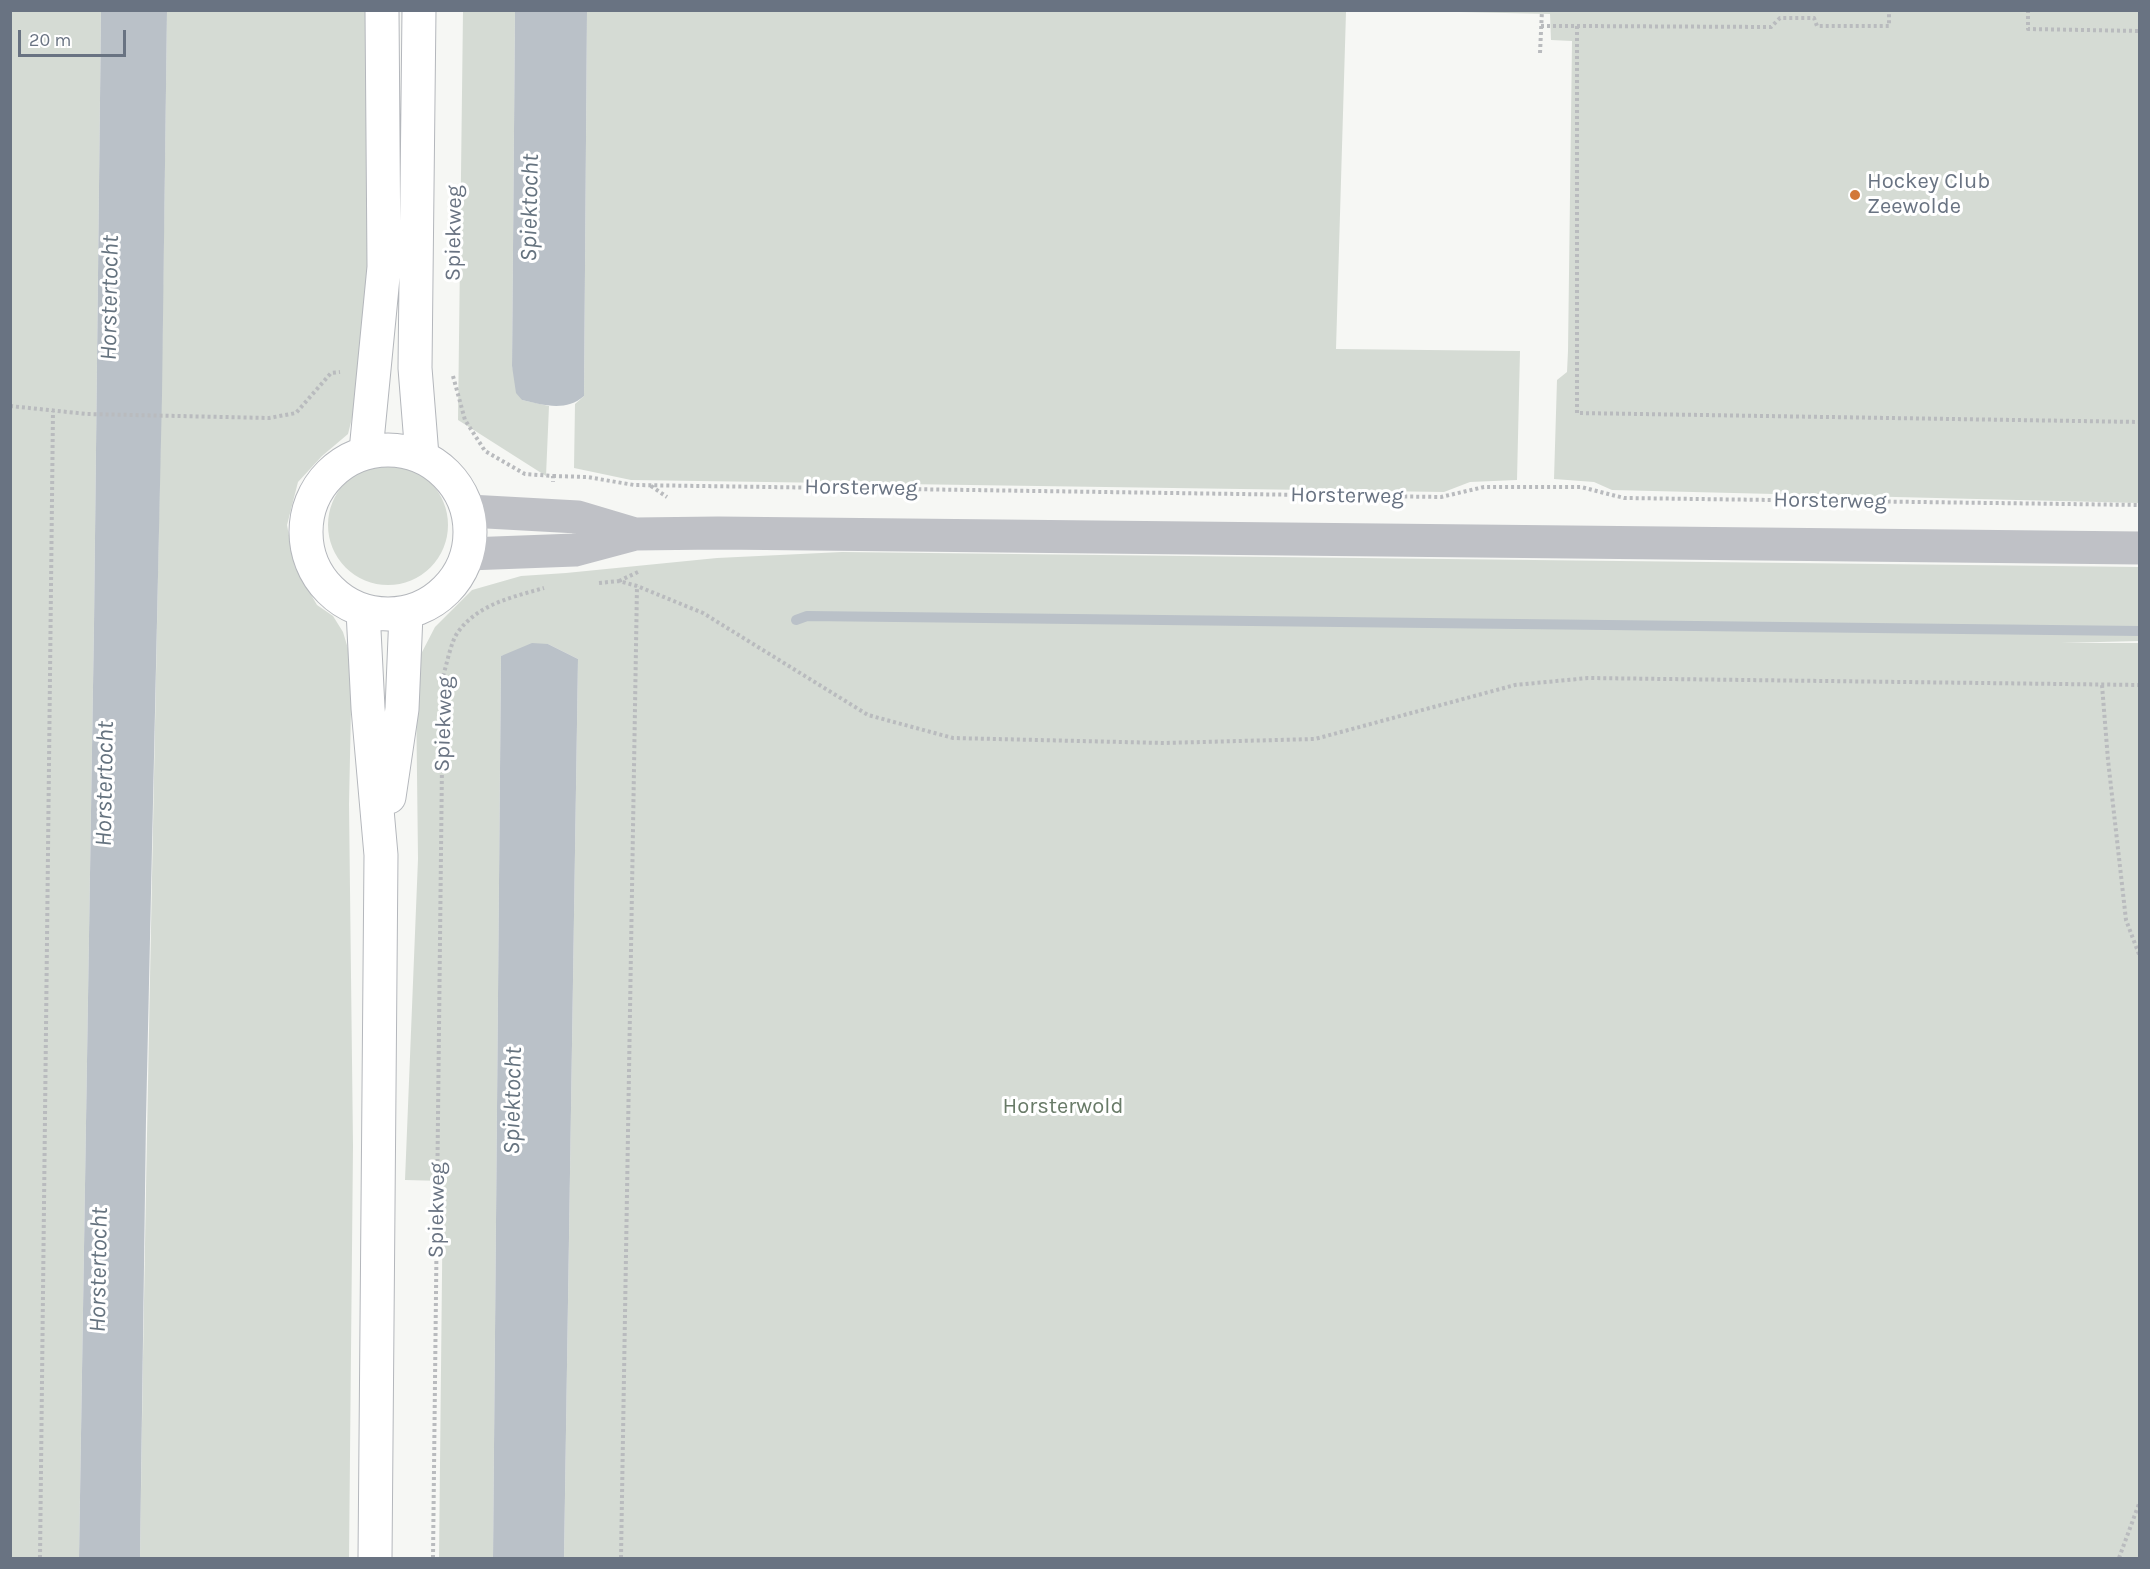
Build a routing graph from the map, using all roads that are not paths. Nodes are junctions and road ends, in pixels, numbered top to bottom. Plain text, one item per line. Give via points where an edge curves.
1 (382, 10) edge
2 (419, 10) edge
3 (366, 452) junction
4 (422, 456) junction
5 (469, 512) junction
6 (635, 534) junction
7 (2139, 548) edge
8 (468, 554) junction
9 (363, 611) junction
10 (406, 614) junction
11 (381, 855) junction
12 (375, 1558) edge

1 - 3 main road via 384,267
2 - 4 main road, Spiekweg via 415,368
3 - 4 main road via 394,449
3 - 9 main road via 334,468 313,496 304,530 311,565 332,593
4 - 5 main road via 443,469 459,488
5 - 6 street, Horsterweg via 578,517
5 - 8 main road
6 - 7 street, Horsterweg
6 - 8 street, Horsterweg via 575,550
8 - 10 main road via 455,581 434,602
9 - 10 main road
9 - 11 main road, Spiekweg
10 - 11 main road, Spiekweg via 402,709
11 - 12 main road, Spiekweg

